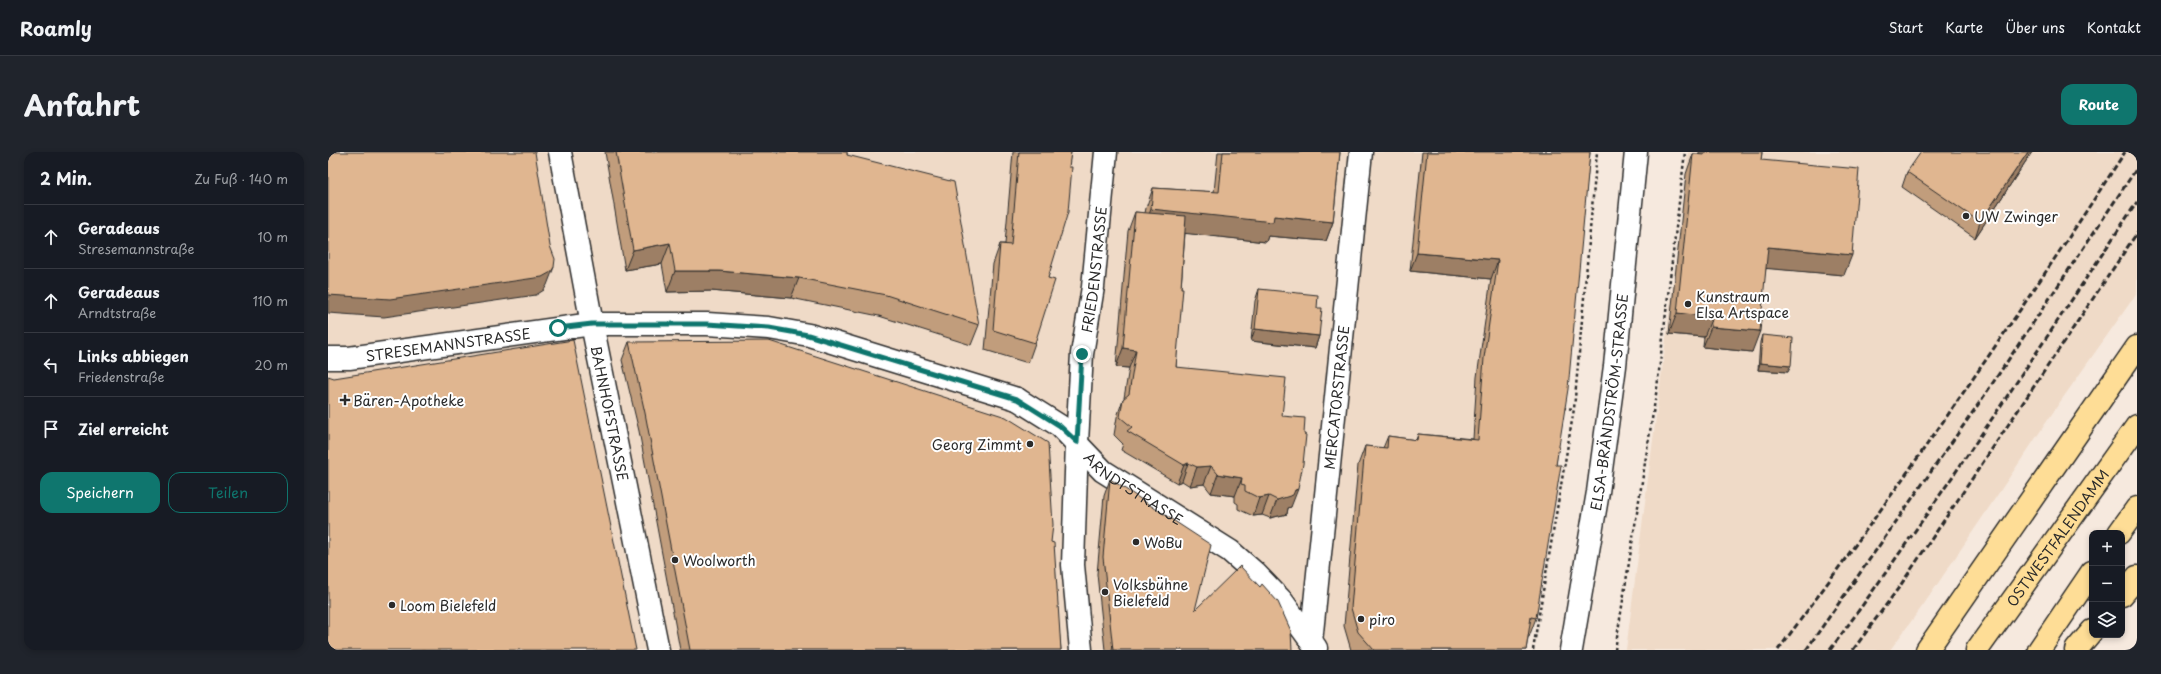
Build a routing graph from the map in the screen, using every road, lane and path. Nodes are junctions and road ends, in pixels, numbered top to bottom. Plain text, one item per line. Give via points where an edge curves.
1 (560, 152) edge
2 (1106, 152) edge
3 (1361, 152) edge
4 (1597, 152) edge
5 (1636, 152) edge
6 (1685, 152) edge
7 (592, 324) junction
8 (2137, 347) edge
9 (328, 358) edge
10 (1561, 408) edge
11 (1574, 409) junction
12 (2137, 426) edge
13 (1077, 442) junction
14 (2137, 508) edge
15 (2121, 530) edge
16 (2089, 576) edge
17 (2137, 577) edge
18 (2125, 591) edge
19 (2089, 635) edge
20 (1314, 646) edge
21 (658, 650) edge
22 (1081, 650) edge
23 (1533, 650) edge
24 (1571, 650) edge
25 (1615, 650) edge
26 (1927, 650) edge
27 (1977, 650) edge
28 (2039, 650) edge
29 (2076, 650) edge

1 - 7 street, BAHNHOFSTRASSE
2 - 13 street, FRIEDENSTRASSE via 1094,280 1082,354
3 - 20 street, MERCATORSTRASSE
4 - 11 path
5 - 24 street, ELSA-BRÄNDSTRÖM-STRASSE via 1615,366 1598,492
6 - 25 path via 1658,382
7 - 9 street, STRESEMANNSTRASSE via 348,358
7 - 13 street, ARNDTSTRASSE via 707,324 769,328 808,335 1017,399 1060,426
7 - 21 street, BAHNHOFSTRASSE
8 - 26 highway
10 - 11 path
11 - 23 path
12 - 27 highway, OSTWESTFALENDAMM
13 - 20 street, ARNDTSTRASSE via 1103,471 1230,551 1282,601
13 - 22 street, FRIEDENSTRASSE via 1073,565
14 - 15 highway
16 - 28 highway
17 - 18 highway
19 - 29 highway

